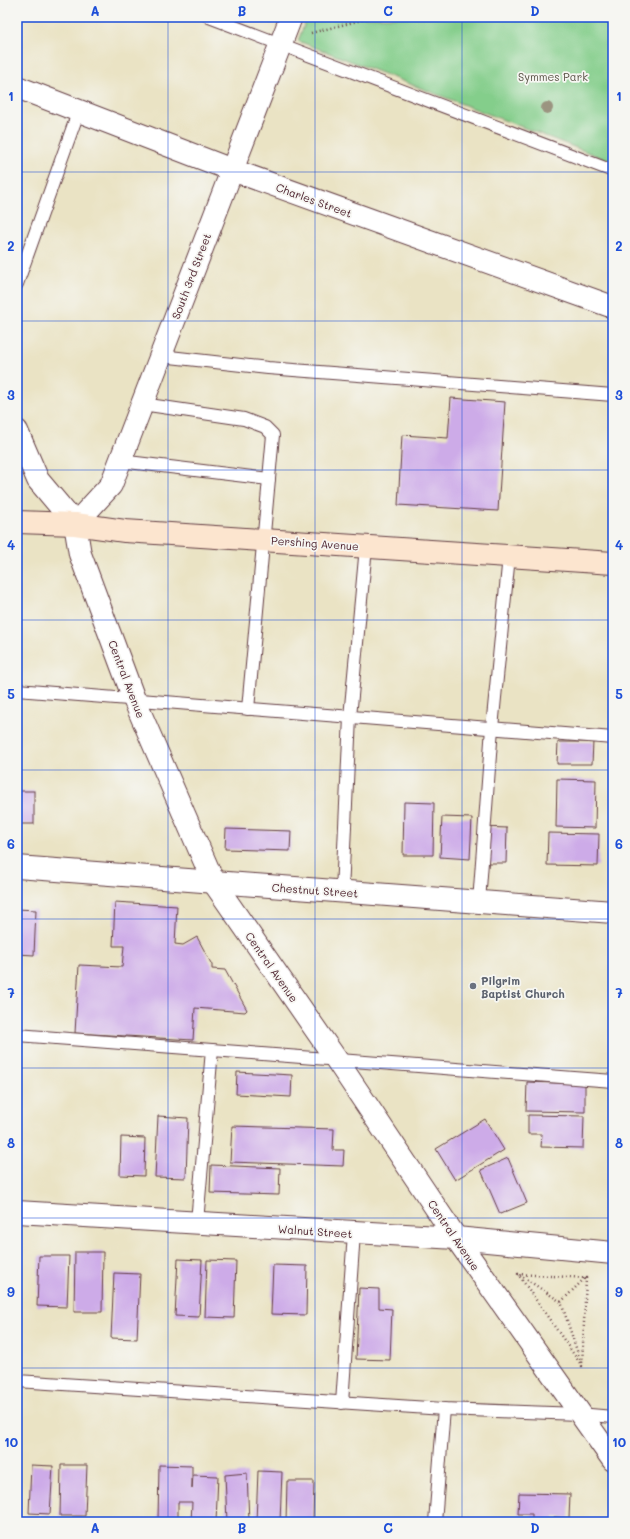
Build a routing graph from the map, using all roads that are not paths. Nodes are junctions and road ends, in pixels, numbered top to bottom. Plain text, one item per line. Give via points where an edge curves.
1 (210, 17) edge
2 (291, 17) edge
3 (281, 44) junction
4 (17, 87) edge
5 (80, 110) junction
6 (232, 170) junction
7 (613, 171) edge
8 (17, 284) edge
9 (613, 307) edge
10 (161, 356) junction
11 (613, 395) edge
12 (142, 404) junction
13 (17, 431) edge
14 (120, 461) junction
15 (269, 479) junction
16 (17, 522) edge
17 (76, 524) junction
18 (264, 540) junction
19 (366, 547) junction
20 (509, 556) junction
21 (613, 563) edge
22 (17, 690) edge
23 (134, 699) junction
24 (248, 709) junction
25 (350, 717) junction
26 (492, 728) junction
27 (613, 738) edge
28 (17, 867) edge
29 (214, 883) junction
30 (342, 892) junction
31 (479, 902) junction
32 (613, 912) edge
33 (17, 1035) edge
34 (212, 1050) junction
35 (336, 1059) junction
36 (613, 1081) edge
37 (17, 1212) edge
38 (197, 1222) junction
39 (354, 1233) junction
40 (456, 1238) junction
41 (613, 1253) edge
42 (17, 1381) edge
43 (342, 1403) junction
44 (444, 1409) junction
45 (579, 1414) junction
46 (613, 1418) edge
47 (612, 1452) edge
48 (435, 1522) edge

1 - 3 lane
2 - 3 street, South 3rd Street
3 - 6 street, South 3rd Street
3 - 7 lane
4 - 5 street, Charles Street
5 - 6 street, Charles Street
5 - 8 lane
6 - 9 street, Charles Street
6 - 10 street, South 3rd Street
10 - 11 lane via 275,369
10 - 12 street, South 3rd Street
12 - 14 street, South 3rd Street
12 - 15 lane via 244,419 265,427 273,435
13 - 17 street via 38,480
14 - 15 lane
14 - 17 street, South 3rd Street via 111,485
15 - 18 lane
16 - 17 main road, Pershing Avenue
17 - 18 main road, Pershing Avenue via 125,531
17 - 23 street, Central Avenue via 80,554
18 - 19 main road, Pershing Avenue
18 - 24 lane
19 - 20 main road, Pershing Avenue
19 - 25 lane
20 - 21 main road, Pershing Avenue
20 - 26 lane
22 - 23 lane
23 - 24 lane
23 - 29 street, Central Avenue
24 - 25 lane
25 - 26 lane
25 - 30 lane
26 - 27 lane
26 - 31 lane
28 - 29 street, Chestnut Street
29 - 30 street, Chestnut Street
29 - 35 street, Central Avenue
30 - 31 street, Chestnut Street
31 - 32 street, Chestnut Street
33 - 34 lane
34 - 35 lane
34 - 38 lane
35 - 36 lane
35 - 40 street, Central Avenue
37 - 38 street, Walnut Street
38 - 39 street, Walnut Street
39 - 40 street, Walnut Street
39 - 43 lane
40 - 41 street, Walnut Street
40 - 45 street, Central Avenue
42 - 43 lane
43 - 44 lane
44 - 45 lane
44 - 48 lane
45 - 46 lane
45 - 47 street, Central Avenue

